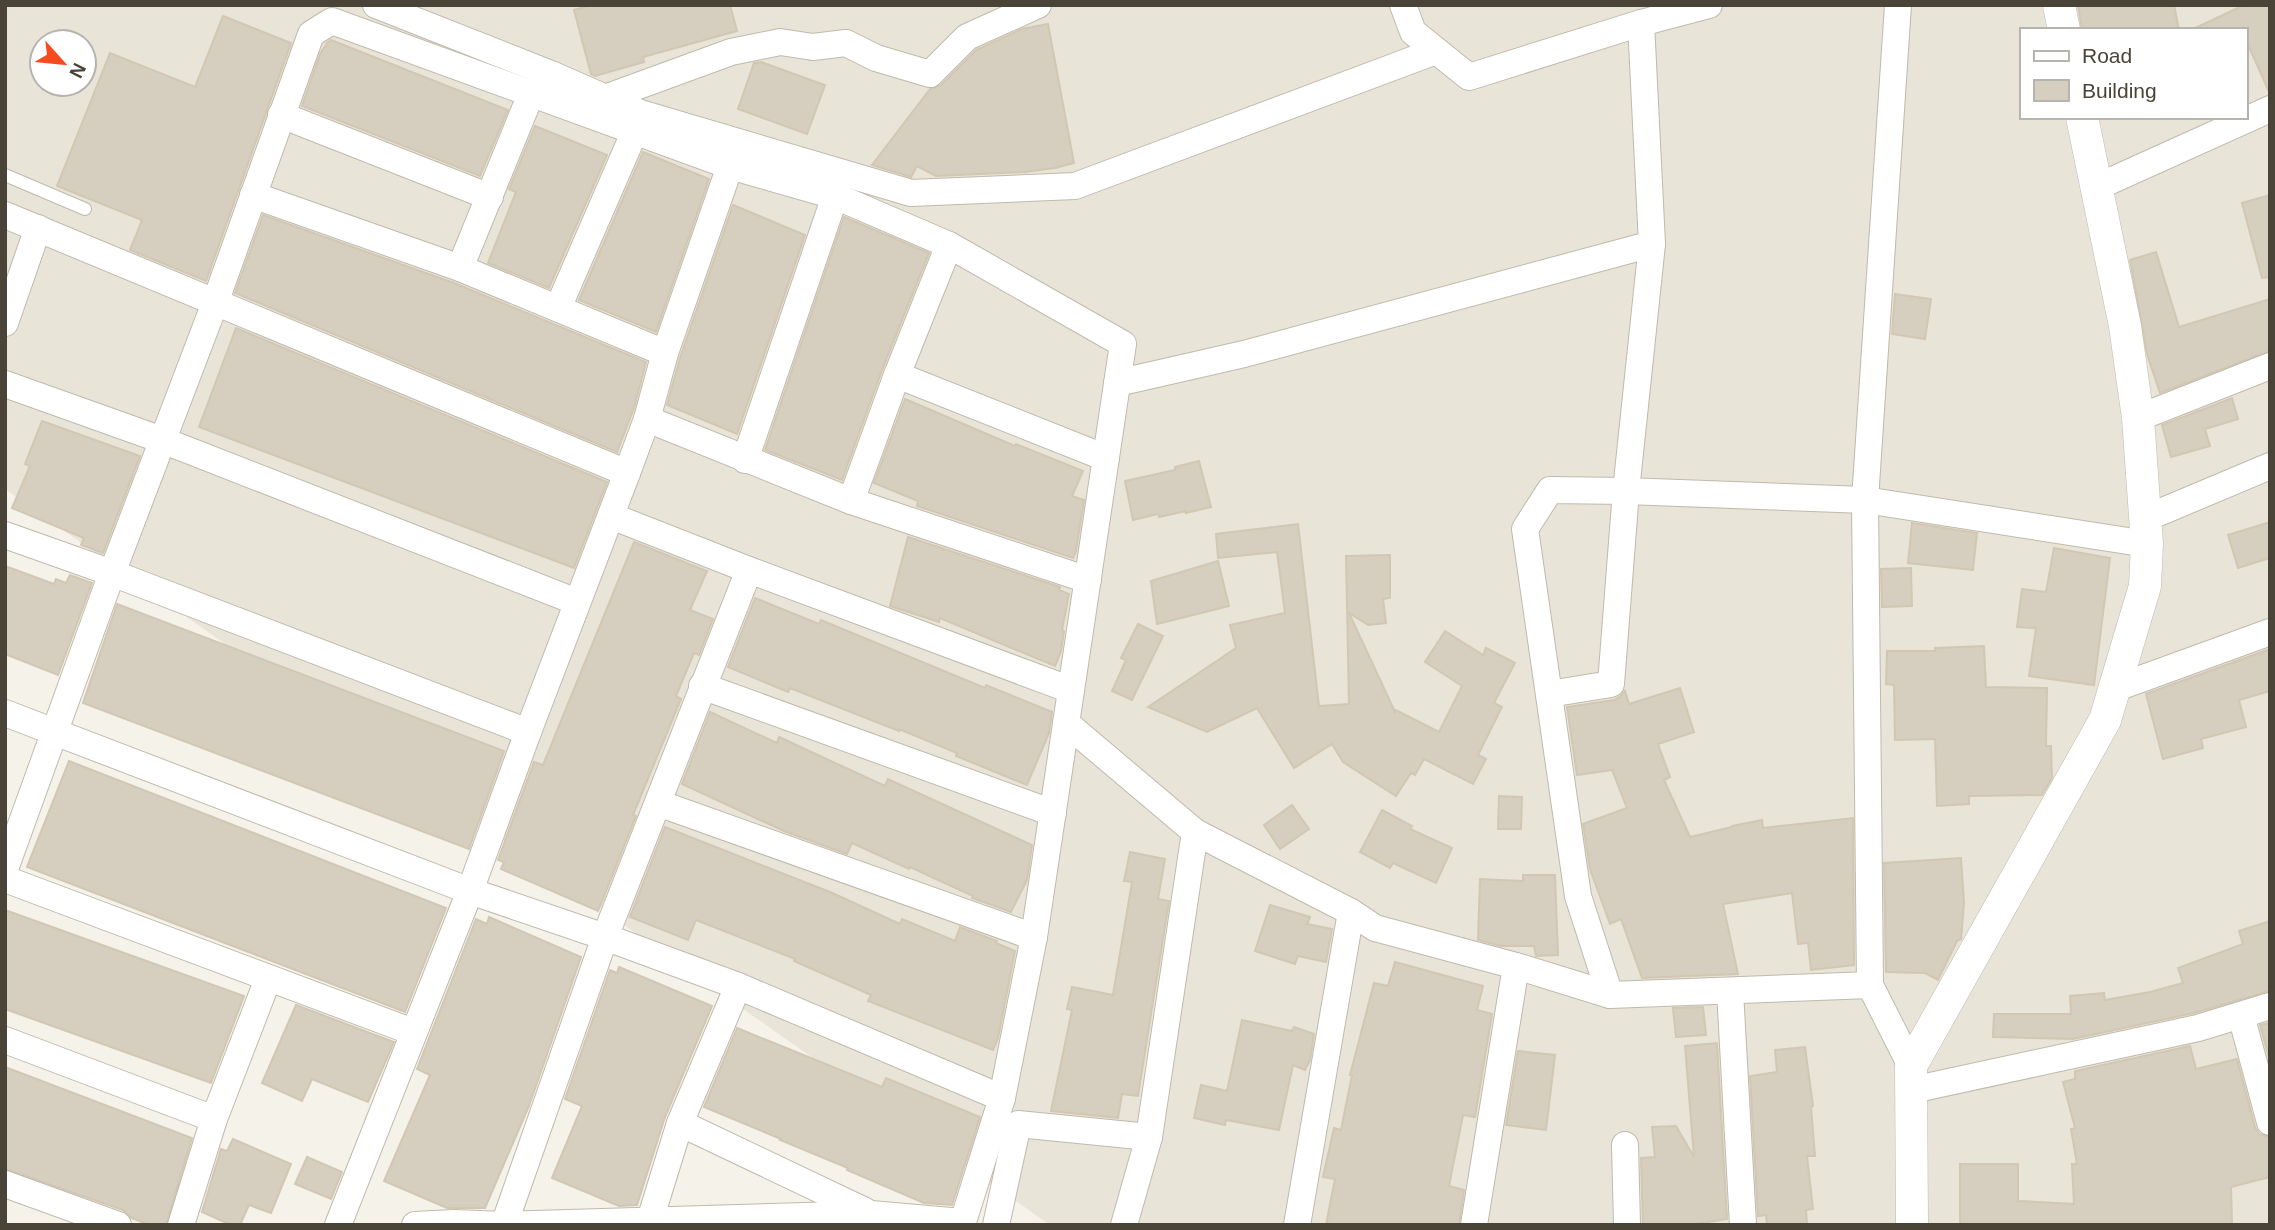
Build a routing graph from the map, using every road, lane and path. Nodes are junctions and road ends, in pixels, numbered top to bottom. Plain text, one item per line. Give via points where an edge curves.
1 (376, 5) edge
2 (1038, 5) edge
3 (1403, 5) edge
4 (1709, 5) edge
5 (1898, 5) edge
6 (2059, 5) edge
7 (1641, 23) junction
8 (2064, 28) edge
9 (1436, 51) junction
10 (531, 94) junction
11 (606, 98) junction
12 (2270, 109) edge
13 (281, 115) junction
14 (2082, 119) edge
15 (634, 133) junction
16 (730, 166) junction
17 (5, 175) edge
18 (2097, 187) junction
19 (253, 195) junction
20 (835, 196) junction
21 (490, 197) junction
22 (85, 209) dead end
23 (5, 215) edge
24 (38, 228) junction
25 (1652, 244) junction
26 (949, 245) junction
27 (460, 268) junction
28 (215, 303) junction
29 (558, 308) junction
30 (5, 323) edge
31 (665, 353) junction
32 (2270, 366) edge
33 (897, 375) junction
34 (1117, 383) junction
35 (5, 384) edge
36 (2138, 418) junction
37 (647, 419) junction
38 (162, 440) junction
39 (1106, 458) junction
40 (746, 460) junction
41 (2270, 466) edge
42 (627, 473) junction
43 (1626, 491) junction
44 (1865, 500) junction
45 (851, 502) junction
46 (611, 516) junction
47 (2146, 531) junction
48 (5, 535) edge
49 (749, 570) junction
50 (112, 573) junction
51 (1088, 580) junction
52 (577, 602) junction
53 (2270, 632) edge
54 (702, 686) junction
55 (2116, 688) junction
56 (1071, 690) junction
57 (1549, 694) junction
58 (5, 713) edge
59 (1066, 723) junction
60 (56, 732) junction
61 (528, 732) junction
62 (658, 803) junction
63 (1053, 813) junction
64 (1195, 832) junction
65 (5, 869) edge
66 (5, 879) edge
67 (470, 891) junction
68 (1351, 912) junction
69 (605, 937) junction
70 (1034, 937) junction
71 (1516, 966) junction
72 (268, 979) junction
73 (1870, 985) junction
74 (738, 986) junction
75 (1730, 991) junction
76 (1610, 995) junction
77 (2270, 1006) edge
78 (2241, 1015) junction
79 (413, 1032) junction
80 (5, 1040) edge
81 (1912, 1078) junction
82 (1002, 1098) junction
83 (214, 1119) junction
84 (2270, 1122) edge
85 (680, 1123) junction
86 (1149, 1137) junction
87 (1625, 1145) dead end
88 (5, 1184) edge
89 (872, 1219) edge
90 (650, 1220) junction
91 (730, 1221) edge
92 (592, 1223) edge
93 (454, 1224) edge
94 (962, 1224) edge
95 (118, 1225) edge
96 (181, 1225) edge
97 (338, 1225) edge
98 (415, 1225) edge
99 (504, 1225) edge
100 (996, 1225) edge
101 (1124, 1225) edge
102 (1297, 1225) edge
103 (1474, 1225) edge
104 (1627, 1225) edge
105 (1743, 1225) edge
106 (1912, 1225) edge

1 - 11 street
2 - 11 street via 967,37 930,74 876,58 846,43 813,47 780,42 732,52
3 - 9 street via 1413,32
4 - 7 street
5 - 44 street
6 - 8 street
7 - 9 street via 1469,77
7 - 25 street
9 - 11 street via 1075,186 911,194 640,113
10 - 13 street via 332,21 311,34
10 - 15 street
10 - 21 street
12 - 18 street
13 - 19 street
13 - 21 street
14 - 18 street
15 - 16 street
15 - 29 street
16 - 20 street
16 - 31 street
17 - 22 lane
18 - 36 street
19 - 27 street
19 - 28 street
20 - 26 street
20 - 40 street
21 - 27 street
23 - 24 street
24 - 28 street
24 - 30 street
25 - 34 street via 1244,354
25 - 43 street
26 - 33 street
26 - 34 street via 1123,344
27 - 29 street
28 - 38 street
28 - 42 street
29 - 31 street
31 - 37 street
32 - 36 street
33 - 39 street
33 - 45 street
34 - 39 street
35 - 38 street
36 - 47 street
37 - 40 street
37 - 42 street
38 - 50 street
38 - 52 street
39 - 51 street
40 - 45 street
41 - 47 street
42 - 46 street
43 - 44 street
43 - 57 street via 1611,684
43 - 57 street via 1550,490 1525,530
44 - 47 street
44 - 73 street
45 - 51 street
46 - 49 street
46 - 52 street
47 - 55 street via 2145,586
48 - 50 street
49 - 54 street
49 - 56 street
50 - 60 street
50 - 61 street
51 - 56 street
52 - 61 street
53 - 55 street
54 - 62 street
54 - 63 street
55 - 81 street via 2105,720
56 - 59 street
57 - 76 street via 1578,896
58 - 60 street
59 - 63 street
59 - 64 street
60 - 65 street
60 - 67 street
61 - 67 street
62 - 69 street
62 - 70 street
63 - 70 street
64 - 68 street
64 - 86 street
66 - 72 street
67 - 69 street
67 - 79 street
68 - 71 street via 1375,928
68 - 102 street
69 - 74 street
69 - 99 street
70 - 82 street
71 - 76 street
71 - 103 street
72 - 79 street
72 - 83 street
73 - 75 street
73 - 81 street
74 - 82 street
74 - 85 street
75 - 76 street
75 - 105 street
77 - 78 street
78 - 81 street via 2199,1028
78 - 84 street
79 - 97 street
80 - 83 street
81 - 106 street
82 - 94 street
83 - 96 street
85 - 89 street
85 - 90 street
86 - 100 street via 1018,1124
86 - 101 street
87 - 104 street
88 - 95 street
89 - 91 street
89 - 94 street
90 - 91 street
90 - 92 street
92 - 99 street
93 - 98 street
93 - 99 street

